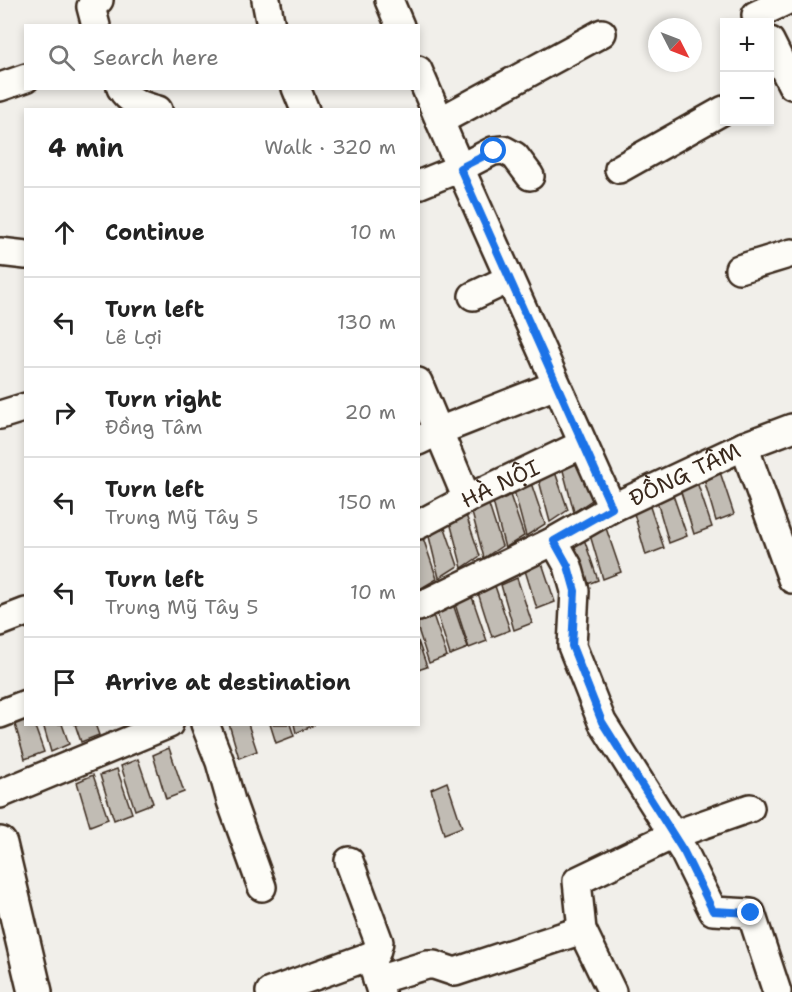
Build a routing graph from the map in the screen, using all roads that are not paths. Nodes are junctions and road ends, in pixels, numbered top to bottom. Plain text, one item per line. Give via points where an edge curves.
1 (99, 0) edge
2 (266, 0) edge
3 (389, 0) edge
4 (788, 0) edge
5 (754, 13) edge
6 (95, 24) edge
7 (271, 24) edge
8 (399, 24) edge
9 (602, 33) dead end
10 (774, 51) edge
11 (420, 75) edge
12 (24, 79) edge
13 (785, 80) edge
14 (0, 87) edge
15 (122, 90) edge
16 (297, 90) edge
17 (149, 108) edge
18 (304, 108) edge
19 (720, 112) edge
20 (440, 121) junction
21 (460, 168) junction
22 (619, 169) dead end
23 (530, 176) dead end
24 (420, 184) edge
25 (0, 252) edge
26 (792, 254) edge
27 (24, 255) edge
28 (739, 269) dead end
29 (509, 279) junction
30 (473, 296) dead end
31 (556, 385) junction
32 (420, 392) edge
33 (24, 408) edge
34 (0, 415) edge
35 (792, 428) edge
36 (429, 436) edge
37 (583, 444) junction
38 (744, 446) junction
39 (467, 499) junction
40 (612, 508) junction
41 (420, 524) edge
42 (554, 541) junction
43 (792, 579) edge
44 (420, 606) edge
45 (24, 613) edge
46 (0, 622) edge
47 (24, 705) edge
48 (0, 714) edge
49 (164, 726) edge
50 (206, 726) edge
51 (0, 794) edge
52 (750, 808) dead end
53 (673, 835) junction
54 (0, 844) edge
55 (349, 861) dead end
56 (262, 887) dead end
57 (582, 930) junction
58 (376, 976) edge
59 (35, 992) edge
60 (270, 992) edge
61 (612, 992) edge
62 (777, 992) edge

1 - 6 street via 91,7
2 - 7 street
3 - 8 street
4 - 5 street
9 - 20 street
10 - 13 street
11 - 20 street
12 - 14 street
15 - 17 street via 140,106
16 - 18 street
19 - 22 street
20 - 21 street
21 - 23 street via 504,150 516,156
21 - 24 street
21 - 29 street
25 - 27 street
26 - 28 street
29 - 30 street
29 - 31 street
31 - 36 street
31 - 37 street
32 - 36 street
33 - 34 street
35 - 38 street, ĐỒNG TÂM
36 - 39 street
37 - 39 street, HÀ NỘI
37 - 40 street
38 - 40 street, ĐỒNG TÂM
38 - 43 street
39 - 41 street, HÀ NỘI
40 - 42 street, ĐỒNG TÂM
42 - 44 street, ĐỒNG TÂM
42 - 53 street via 568,566 575,591 572,646 602,722
45 - 46 street
47 - 48 street
49 - 51 street
50 - 56 street
52 - 53 street
53 - 57 street via 577,881
53 - 62 street via 713,911 751,913
54 - 59 main road
55 - 58 street via 379,942
57 - 58 street via 455,972 434,964
57 - 61 street
58 - 60 street

